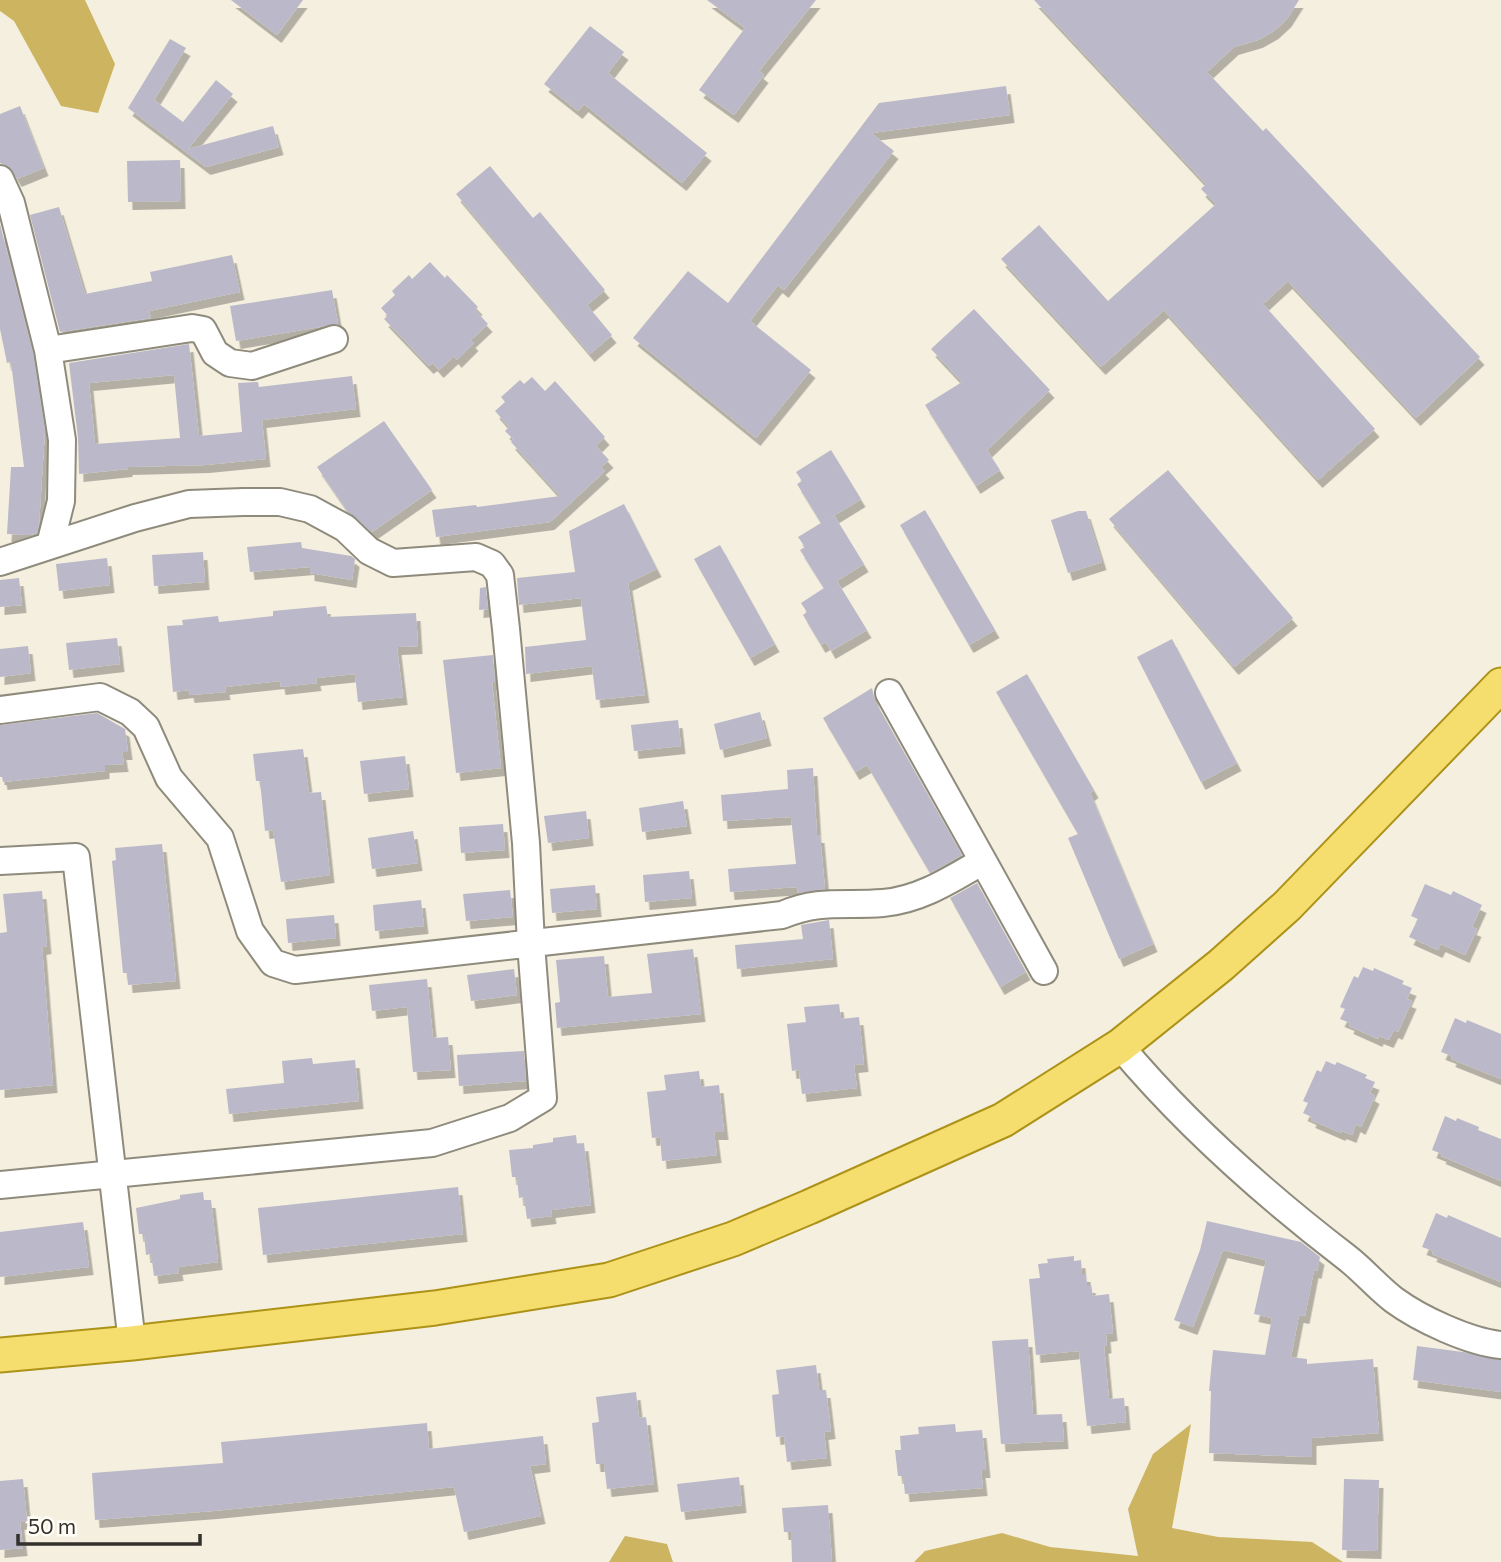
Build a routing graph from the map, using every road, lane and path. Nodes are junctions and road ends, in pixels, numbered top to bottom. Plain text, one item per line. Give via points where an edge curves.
1 (0, 179) edge
2 (334, 340) dead end
3 (48, 350) junction
4 (50, 545) junction
5 (0, 562) edge
6 (1501, 685) edge
7 (889, 693) dead end
8 (0, 710) edge
9 (0, 861) edge
10 (983, 861) junction
11 (531, 944) junction
12 (1044, 971) dead end
13 (1120, 1046) junction
14 (113, 1173) junction
15 (0, 1185) edge
16 (132, 1343) junction
17 (1501, 1345) edge
18 (0, 1355) edge

1 - 3 street via 11,203
2 - 3 street via 252,366 230,363 215,353 203,330 192,328
3 - 4 street via 62,440 61,501
4 - 5 street
4 - 11 street via 189,504 279,502 310,509 393,563 476,557 492,564 500,575 506,629
6 - 13 main road via 1287,906
7 - 10 street
8 - 11 street via 100,696 130,712 146,727 169,778 220,838 250,932 273,963 295,970
9 - 14 street via 76,857
10 - 11 street via 930,891 885,903 802,906 782,915
10 - 12 street
11 - 14 street via 543,1098 510,1118 432,1143
13 - 16 main road via 1003,1120 733,1239 609,1280 435,1308
13 - 17 street via 1207,1140 1395,1300 1436,1325
14 - 15 street
14 - 16 street
16 - 18 main road

